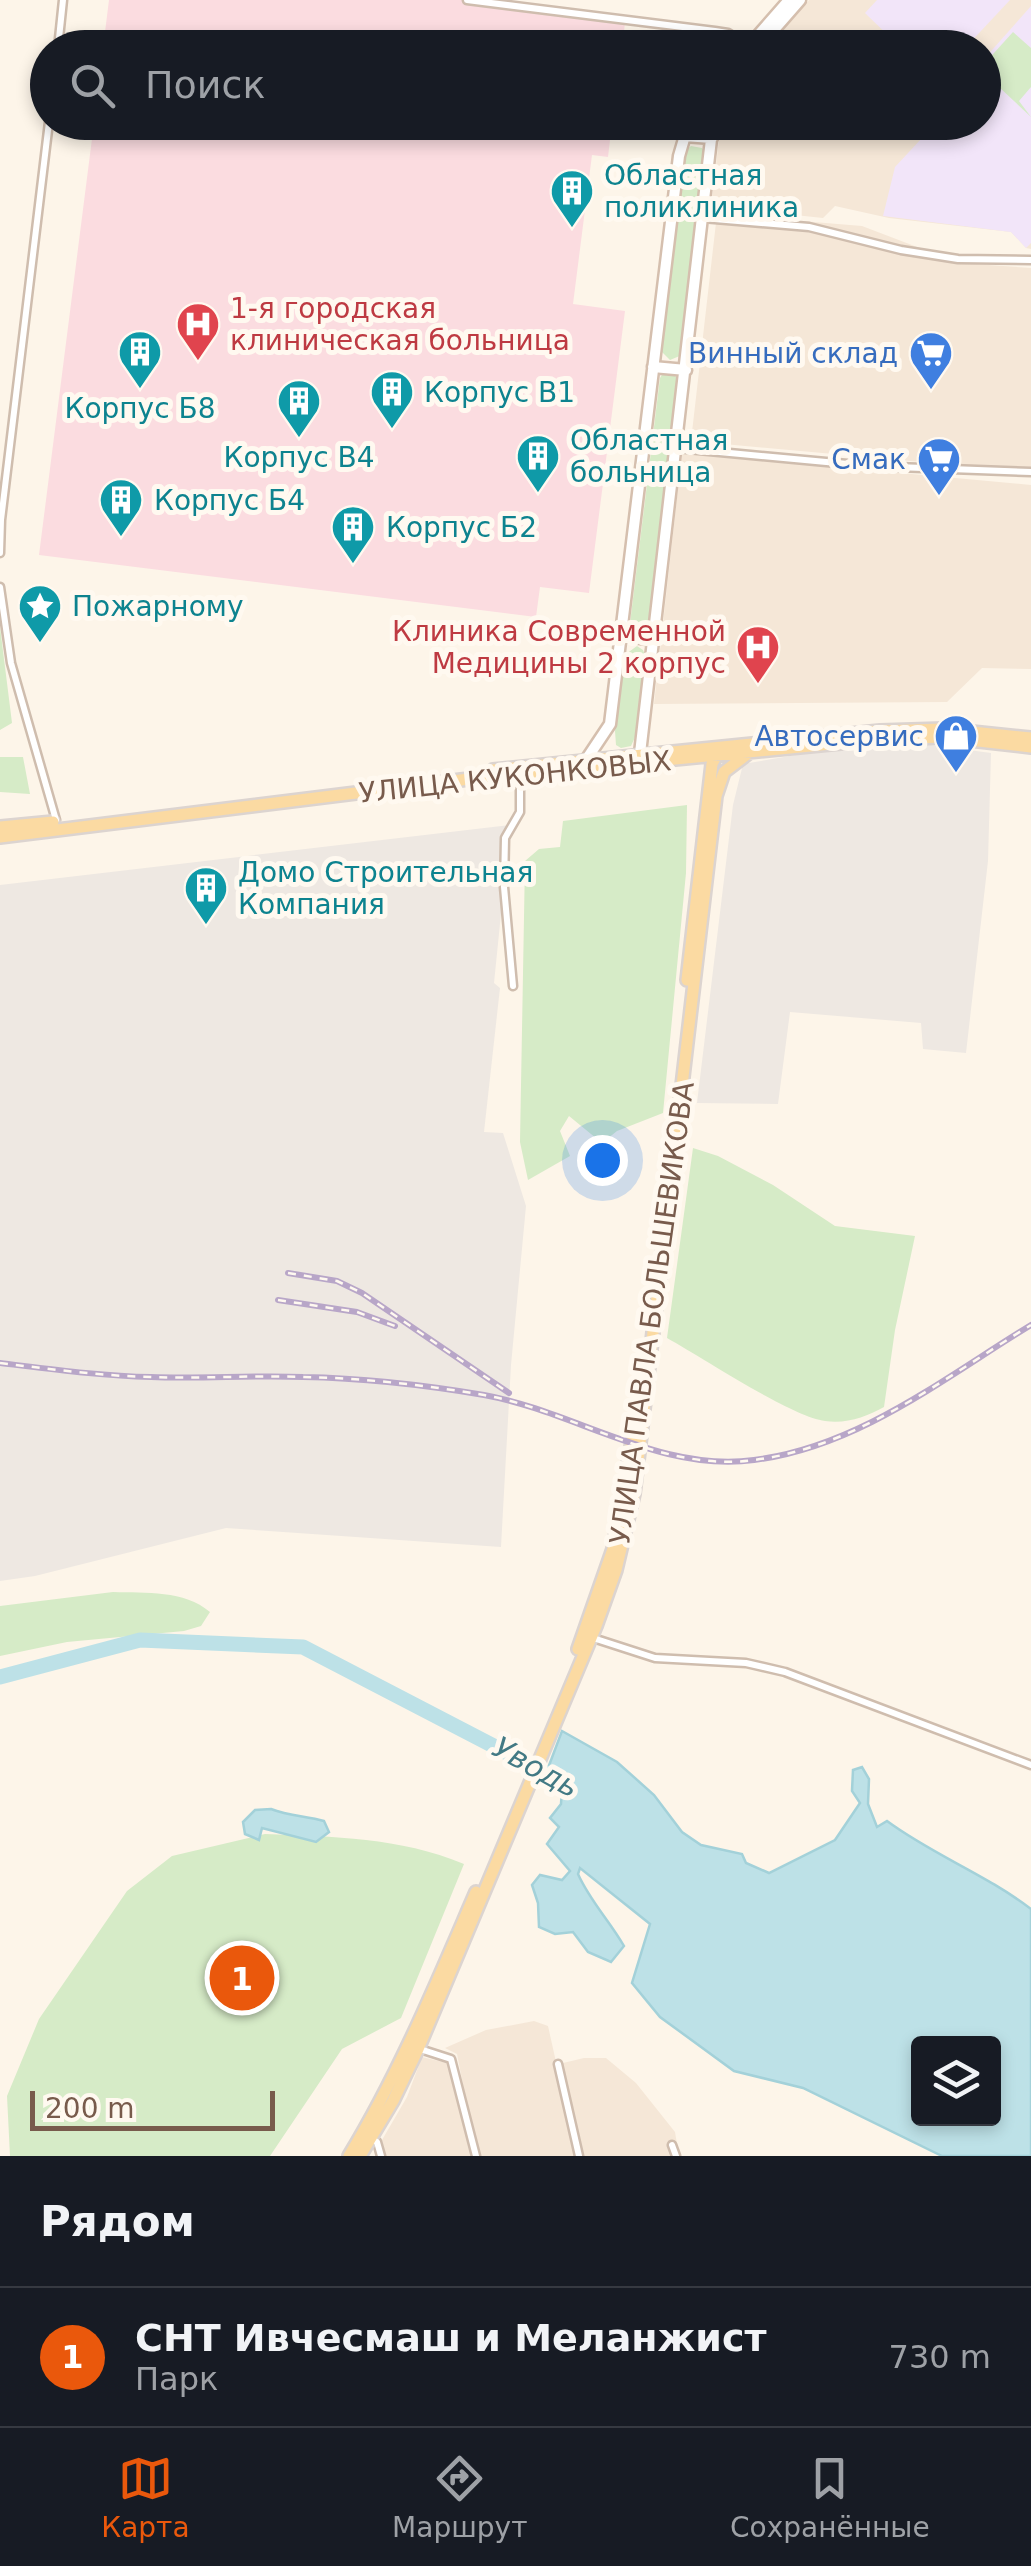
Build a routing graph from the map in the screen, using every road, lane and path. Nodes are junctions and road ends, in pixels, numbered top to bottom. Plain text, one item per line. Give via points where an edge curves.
1 (64, 0) edge
2 (467, 0) edge
3 (790, 0) edge
4 (800, 0) edge
5 (60, 30) edge
6 (704, 30) edge
7 (765, 30) edge
8 (769, 30) edge
9 (47, 140) edge
10 (683, 140) edge
11 (712, 140) edge
12 (702, 218) junction
13 (1031, 260) edge
14 (653, 367) junction
15 (686, 370) junction
16 (677, 448) junction
17 (1031, 472) edge
18 (0, 553) edge
19 (0, 587) edge
20 (621, 635) junction
21 (654, 640) junction
22 (642, 730) junction
23 (1031, 738) edge
24 (725, 747) junction
25 (1031, 747) edge
26 (750, 752) junction
27 (679, 753) junction
28 (715, 756) junction
29 (639, 758) junction
30 (586, 760) junction
31 (520, 775) junction
32 (713, 794) junction
33 (58, 824) junction
34 (0, 827) edge
35 (0, 837) edge
36 (513, 986) dead end
37 (588, 1636) junction
38 (1031, 1765) edge
39 (413, 2047) junction
40 (558, 2064) dead end
41 (371, 2138) junction
42 (672, 2146) dead end
43 (349, 2156) edge
44 (360, 2156) edge
45 (382, 2156) edge
46 (476, 2156) edge
47 (579, 2156) edge
48 (676, 2156) edge

1 - 5 street
2 - 6 street
3 - 7 main road
4 - 8 main road
9 - 18 street
10 - 14 main road
11 - 12 main road
12 - 13 street via 809,227 958,259
12 - 15 main road
14 - 15 main road
14 - 20 main road
15 - 16 main road
16 - 17 street
16 - 21 main road
19 - 33 street via 12,664
20 - 21 main road
20 - 30 main road via 610,724
21 - 22 main road
22 - 27 main road via 652,745
22 - 29 main road
23 - 24 main road, УЛИЦА КУКОНКОВЫХ via 917,729
24 - 27 main road, УЛИЦА КУКОНКОВЫХ
24 - 28 main road
25 - 26 main road via 918,738
26 - 28 main road
26 - 32 main road, УЛИЦА ПАВЛА БОЛЬШЕВИКОВА via 724,772
27 - 28 main road
27 - 29 main road, УЛИЦА КУКОНКОВЫХ
27 - 32 main road via 704,770
28 - 32 main road
29 - 30 main road, УЛИЦА КУКОНКОВЫХ
29 - 31 main road, УЛИЦА КУКОНКОВЫХ
30 - 33 main road, УЛИЦА КУКОНКОВЫХ
31 - 33 main road, УЛИЦА КУКОНКОВЫХ
31 - 36 street via 520,812 506,838 504,887
32 - 37 main road, УЛИЦА ПАВЛА БОЛЬШЕВИКОВА via 632,1443 613,1549
33 - 34 main road, УЛИЦА КУКОНКОВЫХ
33 - 35 main road, УЛИЦА КУКОНКОВЫХ
37 - 38 street via 655,1658 764,1666
37 - 39 main road, УЛИЦА ПАВЛА БОЛЬШЕВИКОВА
39 - 41 main road
39 - 43 main road
39 - 46 street via 451,2059
40 - 47 street
41 - 44 main road
41 - 45 street
42 - 48 street

